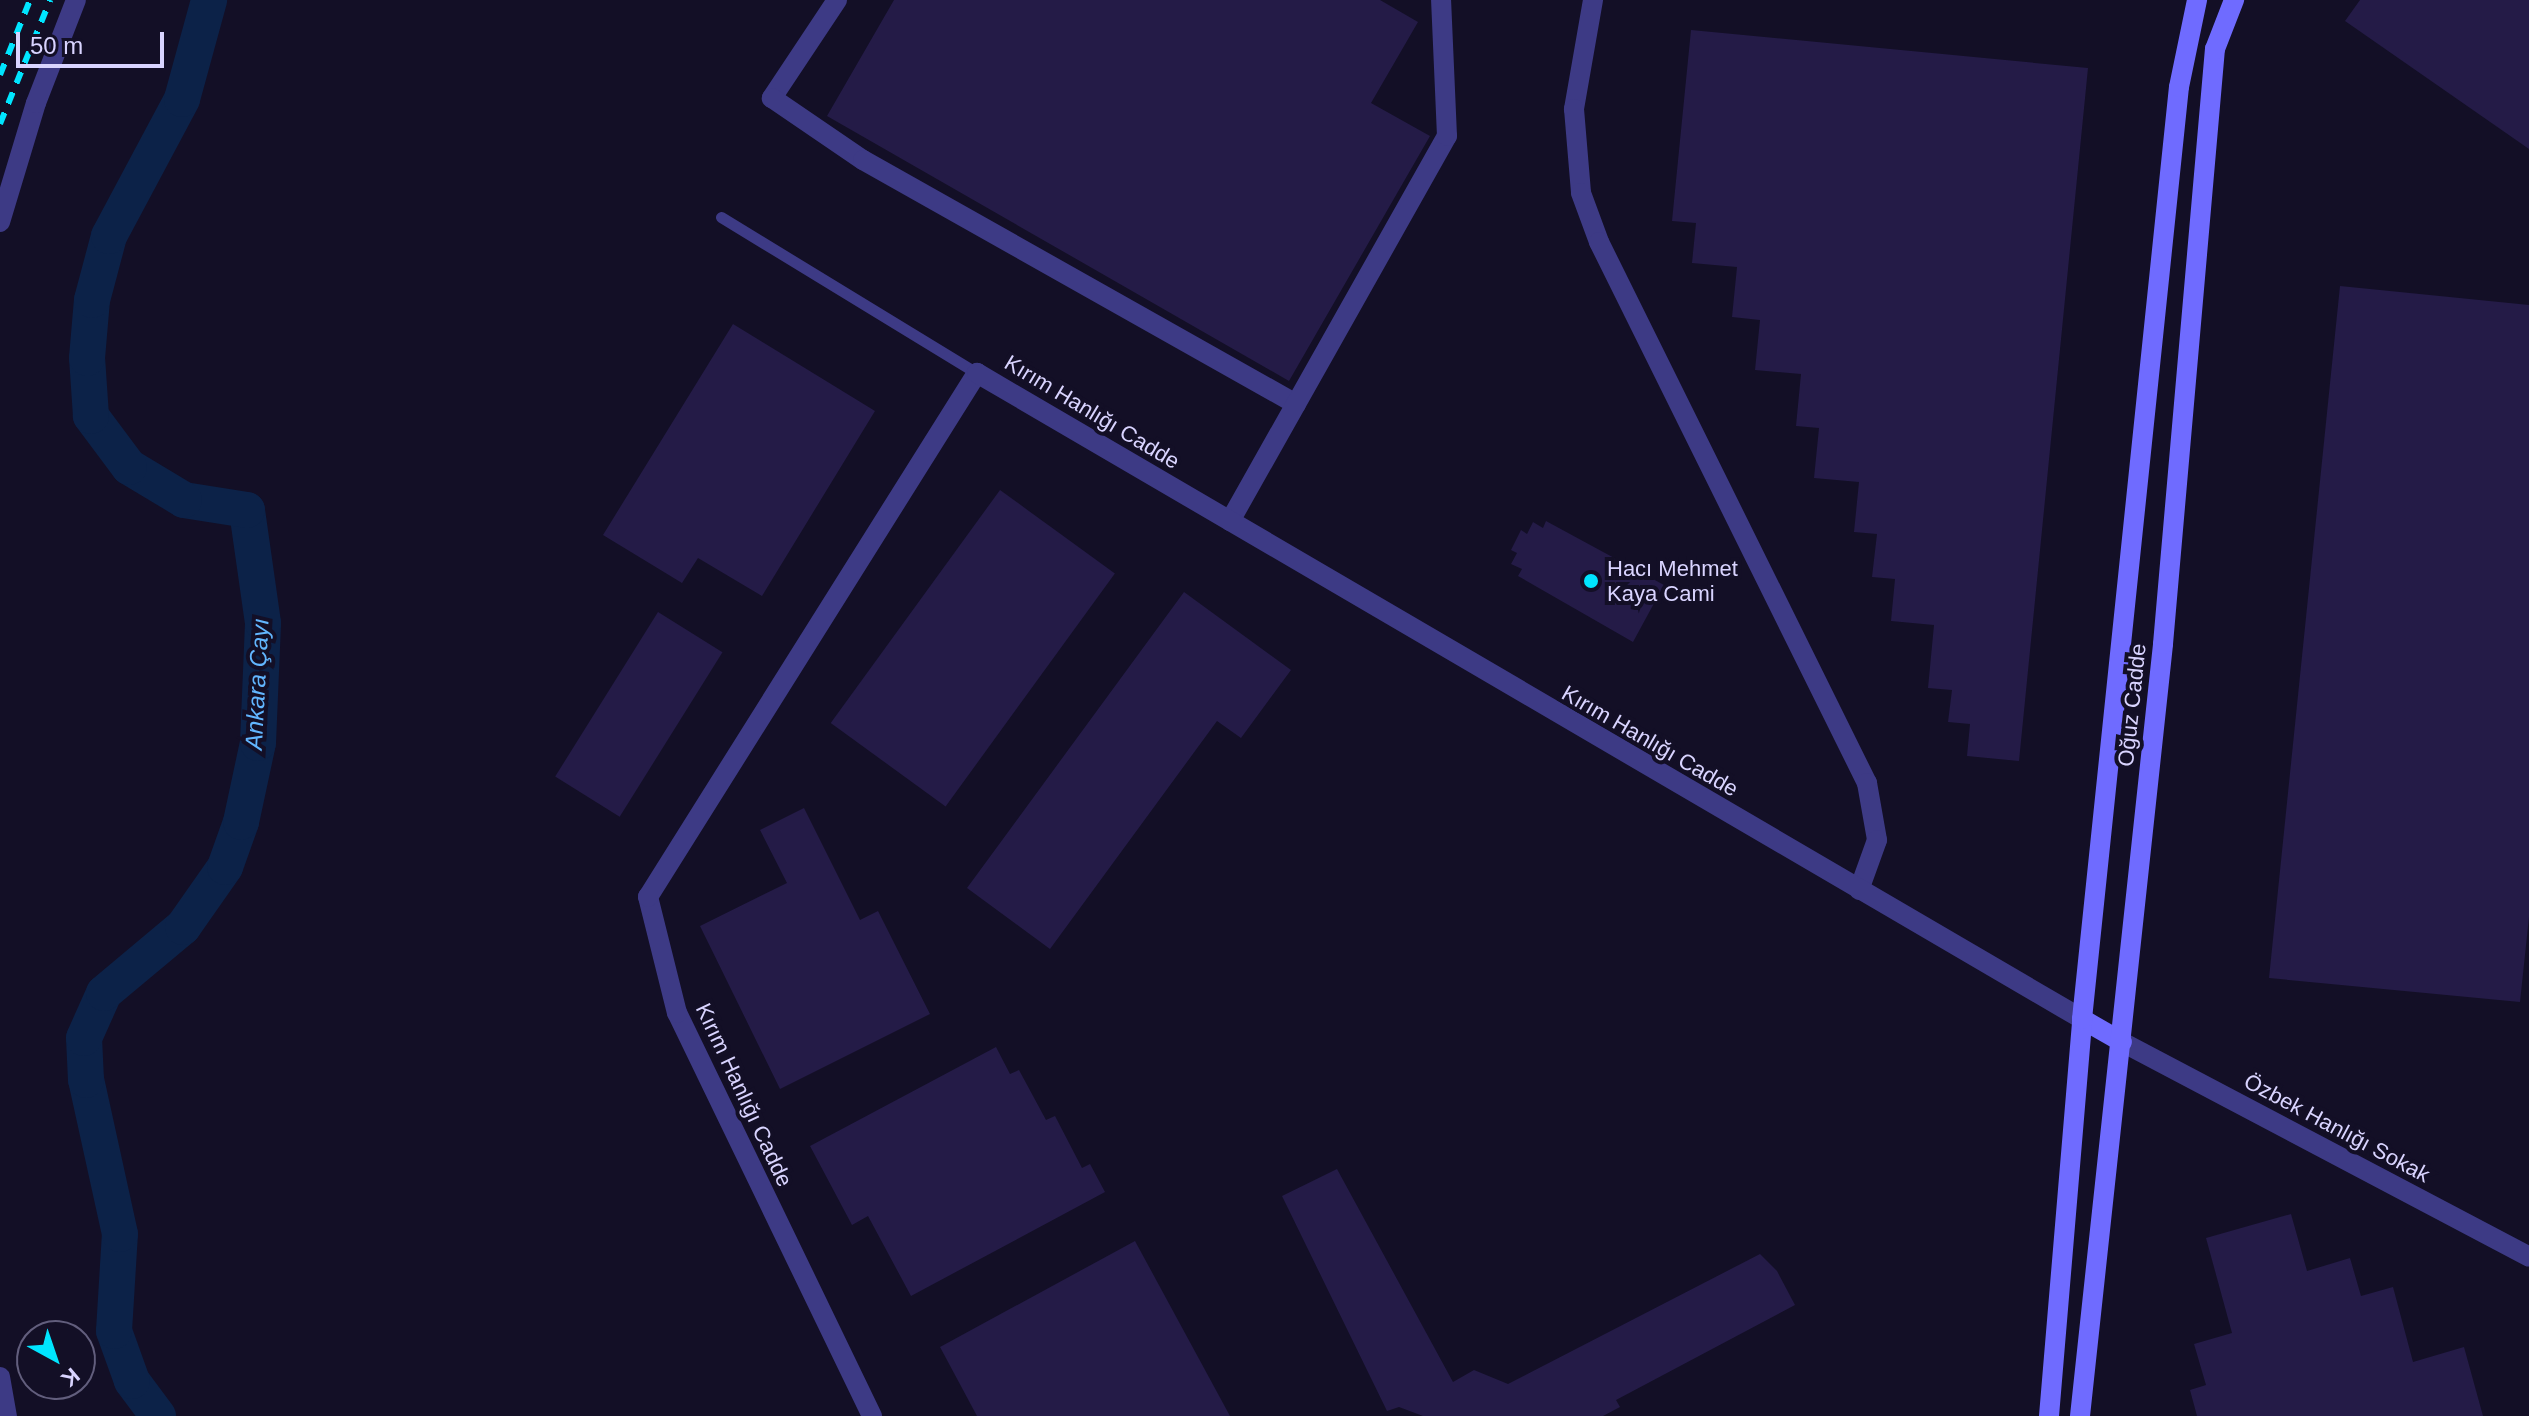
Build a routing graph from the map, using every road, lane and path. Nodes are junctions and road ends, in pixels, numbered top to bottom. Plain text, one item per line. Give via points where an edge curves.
1 (76, 0) edge
2 (837, 0) edge
3 (1441, 0) edge
4 (1593, 0) edge
5 (2197, 0) edge
6 (2234, 0) edge
7 (721, 217) dead end
8 (0, 222) edge
9 (977, 373) junction
10 (1296, 404) junction
11 (1230, 521) junction
12 (1859, 890) junction
13 (2082, 1019) junction
14 (2122, 1042) junction
15 (2529, 1257) edge
16 (0, 1377) edge
17 (7, 1416) edge
18 (872, 1416) edge
19 (2049, 1416) edge
20 (2080, 1416) edge

1 - 8 street via 36,103
2 - 10 street via 772,98 863,160
3 - 10 street via 1447,136
4 - 12 street via 1574,109 1581,193 1599,242 1867,783 1877,840
5 - 13 street, Oğuz Cadde via 2179,87
6 - 14 street, Oğuz Cadde via 2215,49
7 - 9 lane
9 - 11 street, Kırım Hanlığı Cadde
9 - 18 street, Kırım Hanlığı Cadde via 648,897 677,1013
10 - 11 street
11 - 12 street, Kırım Hanlığı Cadde
12 - 13 street, Kırım Hanlığı Cadde
13 - 14 street
13 - 19 street, Oğuz Cadde
14 - 15 street, Özbek Hanlığı Sokak
14 - 20 street, Oğuz Cadde
16 - 17 street

